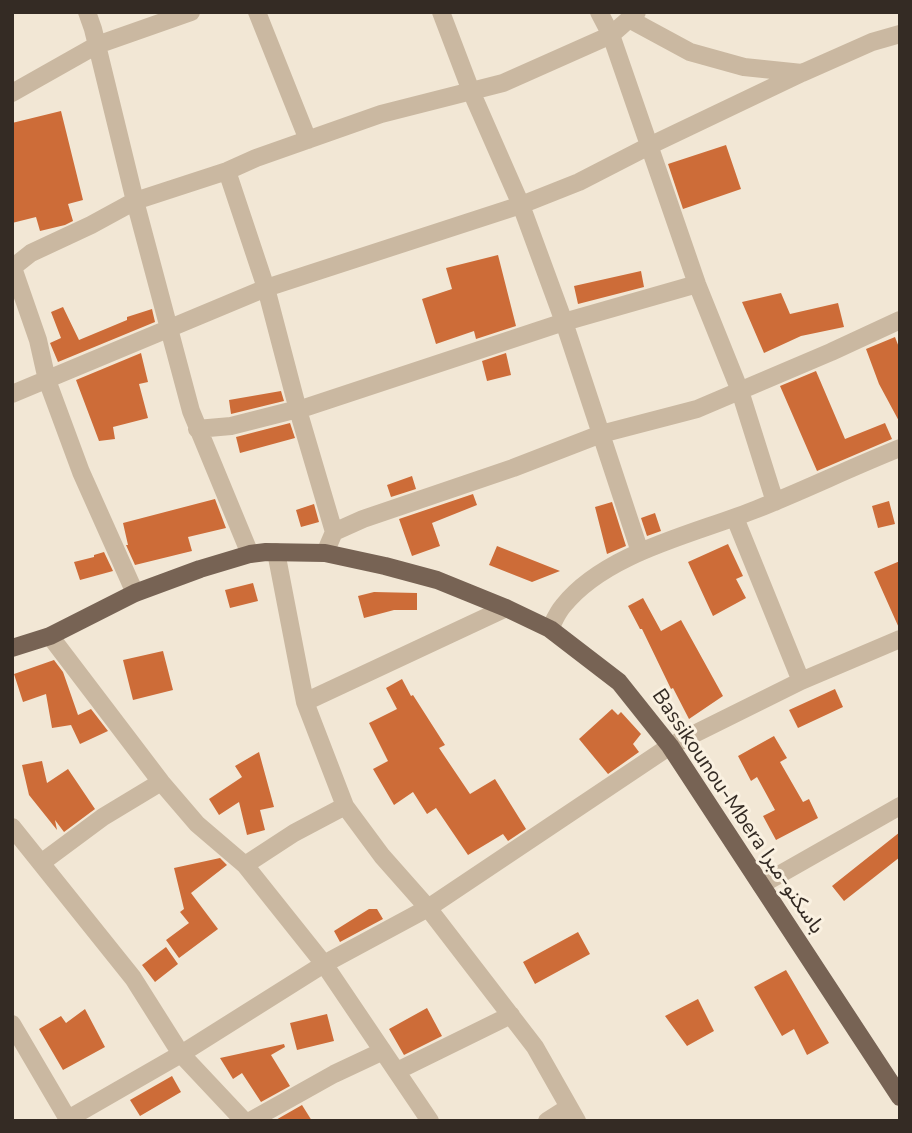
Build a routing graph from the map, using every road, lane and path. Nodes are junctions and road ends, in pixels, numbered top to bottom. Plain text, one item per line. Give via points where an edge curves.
1 (87, 12) edge
2 (191, 12) edge
3 (257, 12) edge
4 (440, 12) edge
5 (599, 12) edge
6 (633, 16) edge
7 (900, 34) edge
8 (611, 35) junction
9 (97, 45) junction
10 (802, 73) junction
11 (471, 91) junction
12 (12, 93) edge
13 (308, 140) junction
14 (649, 146) junction
15 (227, 171) junction
16 (135, 201) junction
17 (521, 205) junction
18 (13, 267) edge
19 (697, 284) junction
20 (267, 288) junction
21 (900, 320) edge
22 (564, 322) junction
23 (170, 329) junction
24 (47, 380) junction
25 (740, 391) junction
26 (12, 394) edge
27 (298, 410) junction
28 (197, 429) junction
29 (601, 434) junction
30 (900, 448) edge
31 (775, 502) junction
32 (735, 518) junction
33 (334, 532) junction
34 (276, 552) junction
35 (640, 552) junction
36 (325, 553) junction
37 (250, 554) junction
38 (135, 593) junction
39 (506, 608) junction
40 (550, 629) junction
41 (50, 636) junction
42 (900, 639) edge
43 (12, 648) edge
44 (801, 681) junction
45 (305, 702) junction
46 (670, 747) junction
47 (161, 782) junction
48 (345, 806) junction
49 (900, 806) edge
50 (12, 827) edge
51 (41, 863) junction
52 (245, 865) junction
53 (761, 885) junction
54 (428, 908) junction
55 (324, 964) junction
56 (511, 1015) junction
57 (12, 1024) edge
58 (383, 1051) junction
59 (181, 1054) junction
60 (397, 1071) junction
61 (900, 1097) edge
62 (573, 1114) edge
63 (68, 1120) edge
64 (244, 1121) edge
65 (250, 1121) edge
66 (430, 1121) edge
67 (547, 1121) edge

1 - 9 street
2 - 9 street
3 - 13 street
4 - 11 street
5 - 8 street
6 - 8 street
6 - 10 street via 690,52 744,67
7 - 10 street
8 - 11 street via 503,83
8 - 14 street
9 - 12 street
9 - 16 street
10 - 14 street
11 - 13 street via 381,114
11 - 17 street
13 - 15 street
14 - 17 street via 579,183
14 - 19 street
15 - 16 street
15 - 20 street
16 - 18 street via 31,253
16 - 23 street
17 - 20 street
17 - 22 street
18 - 24 street
19 - 22 street
19 - 25 street
20 - 23 street
20 - 27 street
21 - 25 street
22 - 27 street
22 - 29 street
23 - 24 street
23 - 28 street
24 - 26 street
24 - 38 street via 81,472
25 - 29 street via 697,409
25 - 31 street
27 - 28 street via 232,426
27 - 33 street
28 - 37 street
29 - 33 street
29 - 35 street
30 - 31 street
31 - 32 street
32 - 35 street
32 - 44 street
33 - 36 street
34 - 36 main road, Bassikounou-Mbera باسكنو-مبرا
34 - 37 main road, Bassikounou-Mbera باسكنو-مبرا
34 - 45 street
35 - 40 street via 576,592
36 - 39 main road, Bassikounou-Mbera باسكنو-مبرا via 437,580
37 - 38 main road, Bassikounou-Mbera باسكنو-مبرا
38 - 41 main road, Bassikounou-Mbera باسكنو-مبرا
39 - 40 main road, Bassikounou-Mbera باسكنو-مبرا
39 - 45 street
40 - 46 main road, Bassikounou-Mbera باسكنو-مبرا via 619,681
41 - 43 main road, Bassikounou-Mbera باسكنو-مبرا
41 - 47 street
42 - 44 street
44 - 46 street
45 - 48 street
46 - 53 main road, Bassikounou-Mbera باسكنو-مبرا
46 - 54 street
47 - 51 street
47 - 52 street via 197,824
48 - 52 street
48 - 54 street
49 - 53 street
50 - 51 street
51 - 59 street via 133,978
52 - 55 street
53 - 61 main road, Bassikounou-Mbera باسكنو-مبرا
54 - 55 street
54 - 56 street
55 - 58 street
55 - 59 street
56 - 60 street
56 - 62 street
57 - 63 street
58 - 60 street
58 - 65 street
59 - 63 street
59 - 64 street
60 - 66 street
62 - 67 street

